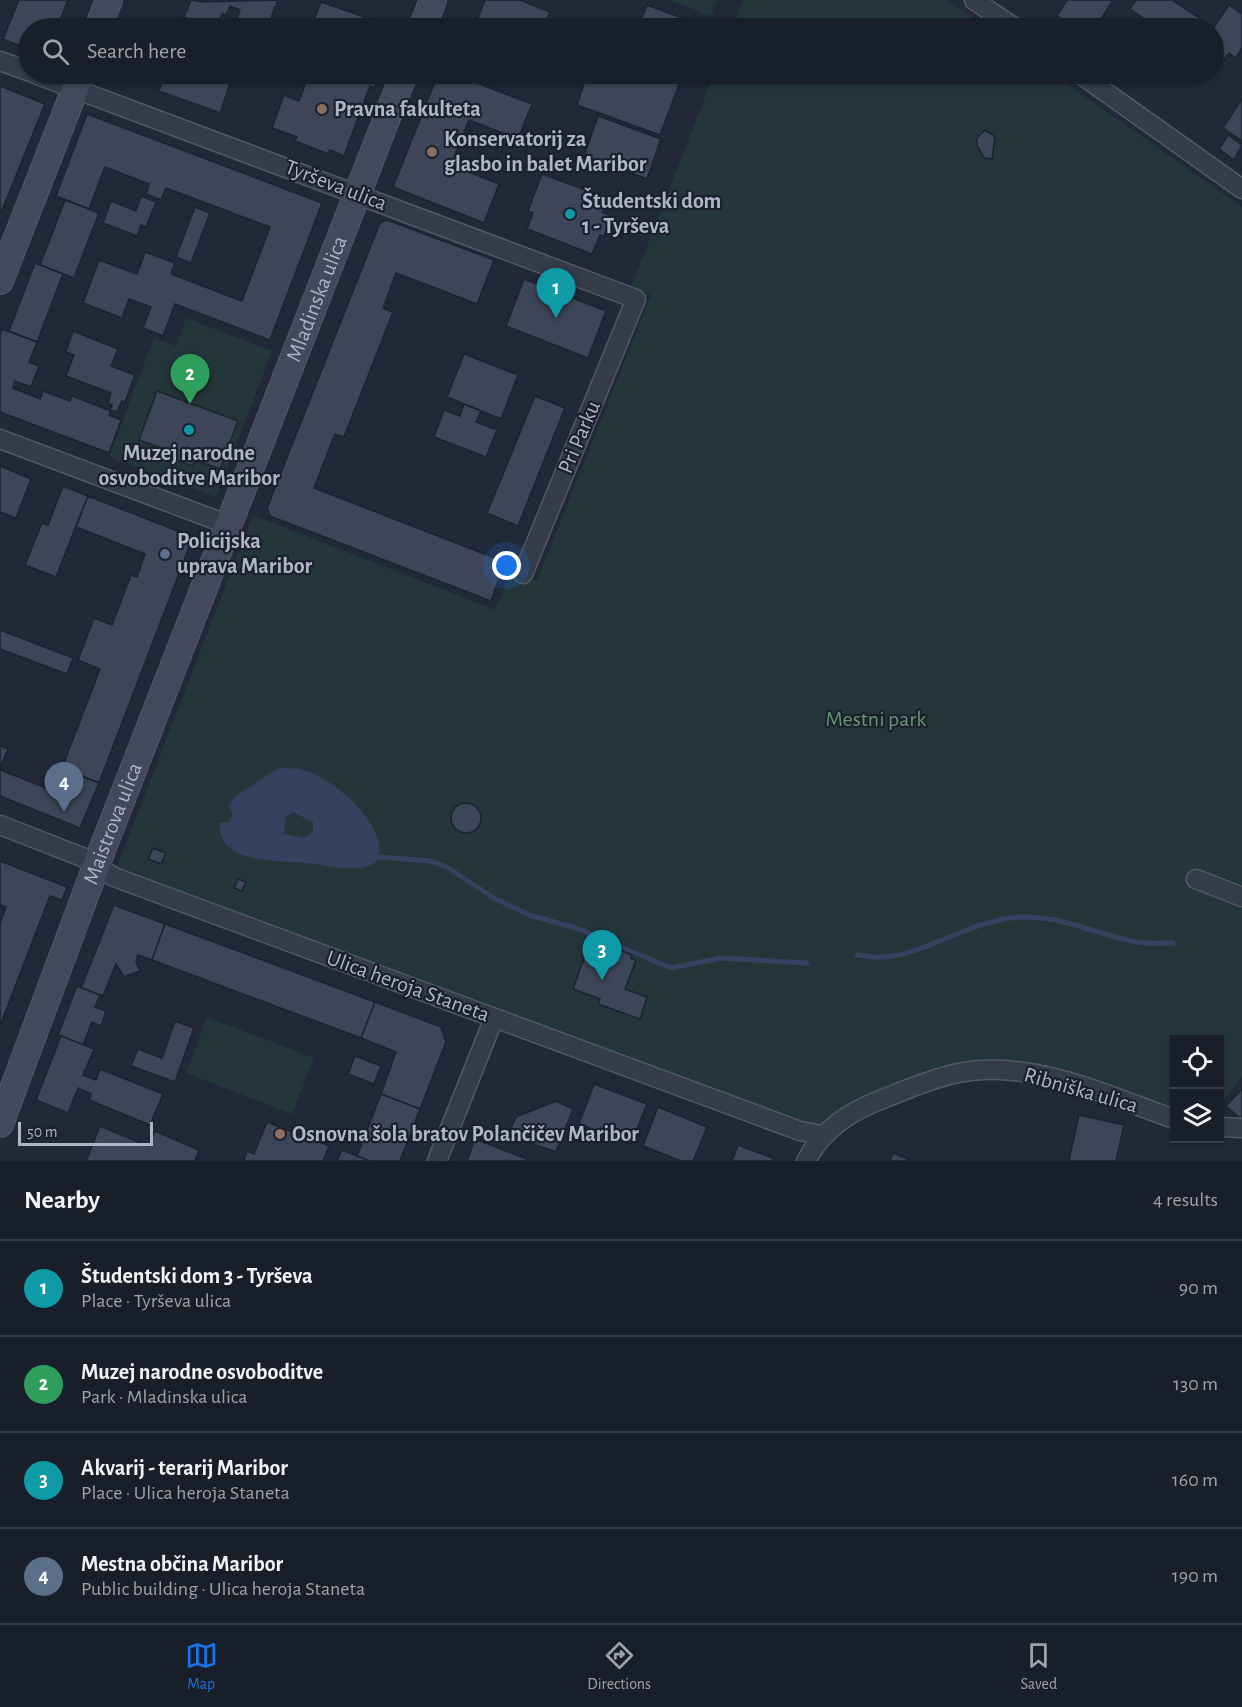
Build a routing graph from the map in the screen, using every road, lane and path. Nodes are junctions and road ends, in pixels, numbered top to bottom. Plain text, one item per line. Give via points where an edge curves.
1 (109, 0) edge
2 (433, 0) edge
3 (986, 3) edge
4 (102, 18) edge
5 (426, 18) edge
6 (1003, 18) edge
7 (0, 61) edge
8 (18, 67) edge
9 (75, 84) edge
10 (87, 84) edge
11 (400, 84) edge
12 (1094, 84) edge
13 (1242, 189) edge
14 (358, 193) junction
15 (0, 281) edge
16 (636, 299) joint
17 (0, 439) edge
18 (229, 525) junction
19 (523, 574) dead end
20 (0, 825) edge
21 (97, 865) junction
22 (1196, 879) dead end
23 (1242, 897) edge
24 (494, 1018) junction
25 (1170, 1118) edge
26 (0, 1124) edge
27 (1224, 1126) edge
28 (1242, 1128) edge
29 (821, 1136) junction
30 (436, 1161) edge
31 (806, 1161) edge

1 - 4 street
2 - 5 street
3 - 6 street
7 - 8 street
9 - 15 street
10 - 14 street, Tyrševa ulica
11 - 14 street, Mladinska ulica
12 - 13 street
14 - 16 street, Tyrševa ulica
14 - 18 street, Mladinska ulica
16 - 19 street, Pri Parku
17 - 18 street
18 - 21 street, Maistrova ulica
20 - 21 street, Ulica heroja Staneta
21 - 24 street, Ulica heroja Staneta via 114,877
21 - 26 street, Maistrova ulica
22 - 23 street
24 - 29 street, Ulica heroja Staneta
24 - 30 street
25 - 29 street, Ribniška ulica via 1057,1080 1027,1072 996,1070 956,1074 916,1086 852,1113
27 - 28 street
29 - 31 street

